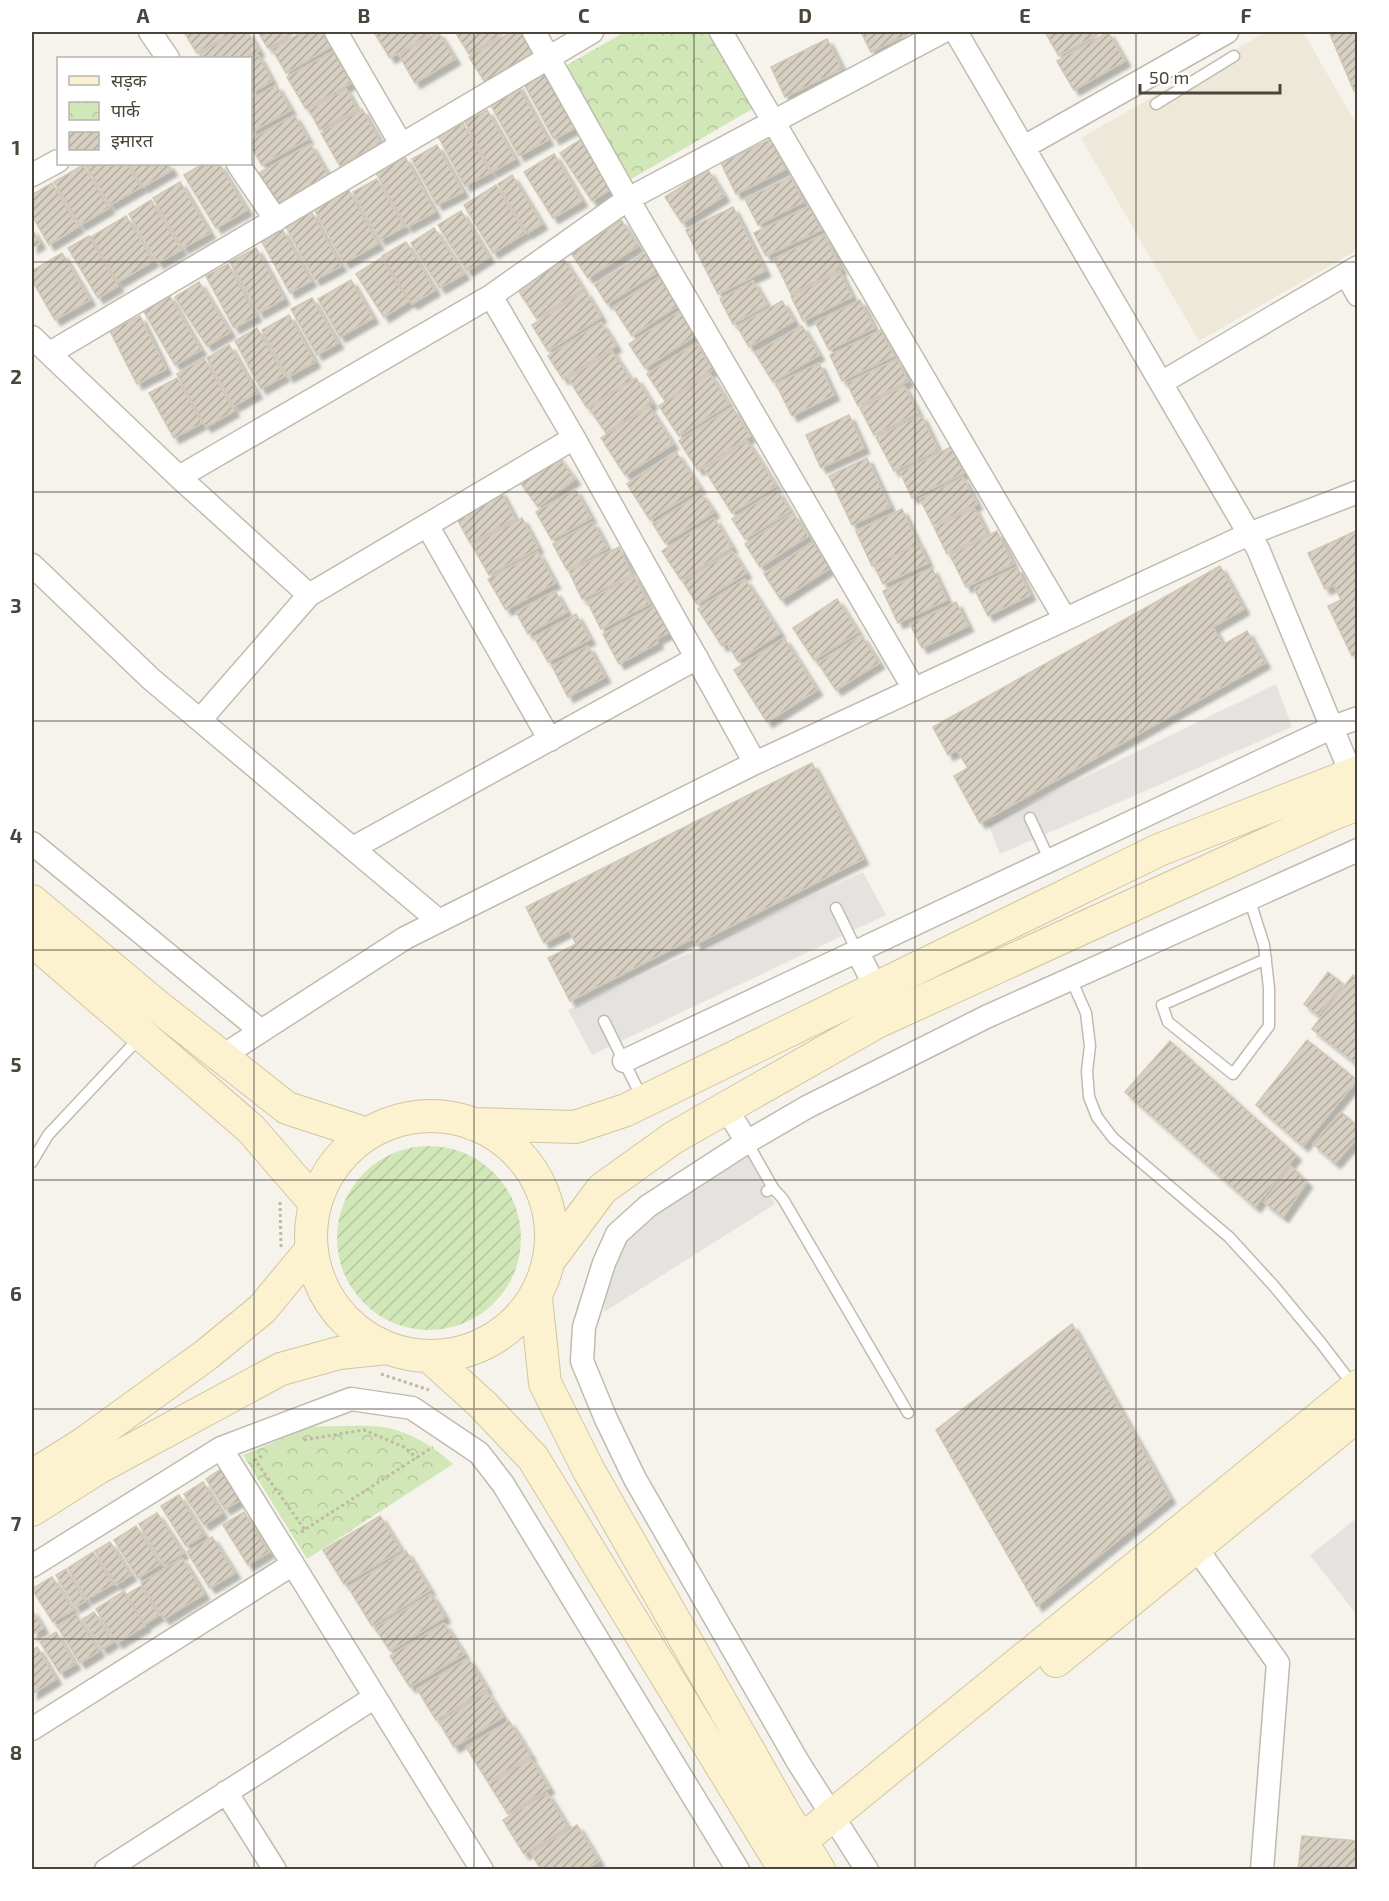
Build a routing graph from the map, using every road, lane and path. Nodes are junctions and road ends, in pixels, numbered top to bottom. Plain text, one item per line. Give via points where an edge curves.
1 (150, 32) edge
2 (336, 32) edge
3 (534, 32) edge
4 (592, 32) edge
5 (722, 32) edge
6 (942, 32) edge
7 (956, 32) edge
8 (1227, 32) edge
9 (1193, 46) edge
10 (1234, 56) dead end
11 (167, 57) edge
12 (549, 57) junction
13 (1200, 77) junction
14 (1156, 104) dead end
15 (773, 121) junction
16 (401, 144) junction
17 (1024, 147) junction
18 (57, 162) edge
19 (239, 165) edge
20 (32, 175) edge
21 (628, 198) junction
22 (276, 220) junction
23 (1352, 270) edge
24 (1358, 295) edge
25 (491, 296) junction
26 (32, 337) edge
27 (50, 353) junction
28 (1161, 383) junction
29 (574, 438) junction
30 (179, 477) junction
31 (1358, 492) edge
32 (427, 525) junction
33 (1249, 534) junction
34 (32, 565) edge
35 (309, 595) junction
36 (1065, 619) junction
37 (697, 658) junction
38 (914, 689) junction
39 (1358, 718) edge
40 (200, 720) junction
41 (1333, 728) junction
42 (550, 740) junction
43 (755, 763) junction
44 (1356, 785) edge
45 (1030, 818) dead end
46 (32, 843) edge
47 (353, 849) junction
48 (1358, 850) edge
49 (1050, 861) junction
50 (1249, 898) junction
51 (32, 901) edge
52 (836, 908) dead end
53 (439, 921) junction
54 (32, 940) edge
55 (857, 951) junction
56 (1266, 959) junction
57 (1071, 979) junction
58 (876, 988) junction
59 (604, 1021) dead end
60 (261, 1031) junction
61 (142, 1034) junction
62 (221, 1057) junction
63 (624, 1061) junction
64 (644, 1101) junction
65 (726, 1108) junction
66 (472, 1124) junction
67 (367, 1134) junction
68 (747, 1142) junction
69 (32, 1162) edge
70 (278, 1195) dead end
71 (315, 1203) junction
72 (539, 1230) joint
73 (311, 1250) junction
74 (280, 1252) dead end
75 (550, 1259) junction
76 (536, 1298) junction
77 (387, 1348) junction
78 (430, 1357) junction
79 (1357, 1397) edge
80 (908, 1413) dead end
81 (298, 1442) dead end
82 (433, 1447) dead end
83 (221, 1448) junction
84 (265, 1455) dead end
85 (417, 1458) junction
86 (533, 1458) junction
87 (32, 1476) edge
88 (503, 1484) junction
89 (32, 1510) edge
90 (1189, 1538) junction
91 (293, 1564) junction
92 (32, 1566) edge
93 (704, 1600) junction
94 (672, 1617) junction
95 (375, 1697) junction
96 (32, 1729) edge
97 (226, 1792) junction
98 (838, 1825) junction
99 (800, 1861) edge
100 (107, 1869) edge
101 (275, 1869) edge
102 (482, 1869) edge
103 (738, 1869) edge
104 (867, 1869) edge
105 (1262, 1869) edge

1 - 11 street
2 - 16 street
3 - 12 street
4 - 12 street
5 - 15 street
6 - 15 street
7 - 17 street
8 - 9 street
9 - 13 lane
9 - 17 street
10 - 13 lane
12 - 16 street
12 - 21 street
13 - 14 lane
15 - 21 street
15 - 36 street
16 - 22 street
17 - 28 street
18 - 20 street
19 - 22 street
21 - 25 street
21 - 38 street
22 - 27 street
23 - 24 street
23 - 28 street
25 - 29 street
25 - 30 street
26 - 27 street
27 - 30 street
28 - 33 street
29 - 32 street
29 - 37 street
30 - 35 street
31 - 33 street
32 - 35 street
32 - 42 street
33 - 36 street
33 - 41 street
34 - 40 street via 151,679
35 - 40 street
36 - 38 street
37 - 42 street
37 - 43 street
38 - 43 street
39 - 41 street
40 - 47 street
41 - 44 street
41 - 49 street
42 - 47 street
43 - 53 street
44 - 58 street via 1159,850
44 - 65 street via 1330,815 877,1022
45 - 49 lane
46 - 60 street
47 - 53 street
48 - 50 street
49 - 55 street
50 - 56 lane
50 - 57 street
51 - 62 street
52 - 55 lane
53 - 60 street via 405,938
54 - 61 street
55 - 58 street
55 - 63 street
56 - 56 lane via 1269,1026 1233,1074 1168,1022 1162,1005
57 - 68 street via 807,1107
57 - 79 lane via 1086,1013 1089,1097 1097,1117 1113,1138 1229,1237 1273,1284 1321,1343
58 - 64 street
59 - 63 lane
60 - 62 street
61 - 69 lane via 48,1135
61 - 71 street via 251,1129
62 - 67 street via 287,1108
63 - 64 lane
64 - 66 street via 574,1127
65 - 68 street
65 - 75 street via 673,1138 602,1189
66 - 67 street via 434,1115 396,1120
66 - 75 street via 500,1136 531,1167 550,1209
67 - 71 street via 347,1148 333,1165
68 - 80 lane via 770,1190 783,1199
68 - 93 street via 648,1206 617,1234 584,1327 582,1361 606,1419 635,1479
70 - 74 path
71 - 73 street
72 - 72 path via 538,1257 529,1283 515,1305 495,1323 471,1336 445,1343 418,1343 392,1336 368,1323 348,1304 334,1281 324,1248 326,1214 338,1182 360,1155 388,1137 422,1128 456,1131 488,1144 514,1167 532,1196
73 - 77 street via 325,1294 336,1309 365,1337
73 - 87 street via 262,1309 206,1355
75 - 76 street
76 - 78 street via 499,1337 471,1351
76 - 94 street via 545,1383 588,1469
77 - 78 street
77 - 89 street via 339,1353 281,1369 98,1468
78 - 86 street
79 - 90 street
81 - 85 path via 364,1430 404,1447
82 - 85 path
83 - 88 street via 351,1399 412,1408 479,1453
83 - 91 street
83 - 92 street
84 - 85 path via 255,1460 303,1531
86 - 88 street
86 - 99 street
88 - 103 street
90 - 98 street
90 - 105 street via 1278,1663
91 - 95 street
91 - 96 street
93 - 94 street
93 - 98 street
94 - 99 street
95 - 97 street
95 - 102 street
97 - 100 street
97 - 101 street
98 - 99 street
98 - 104 street

